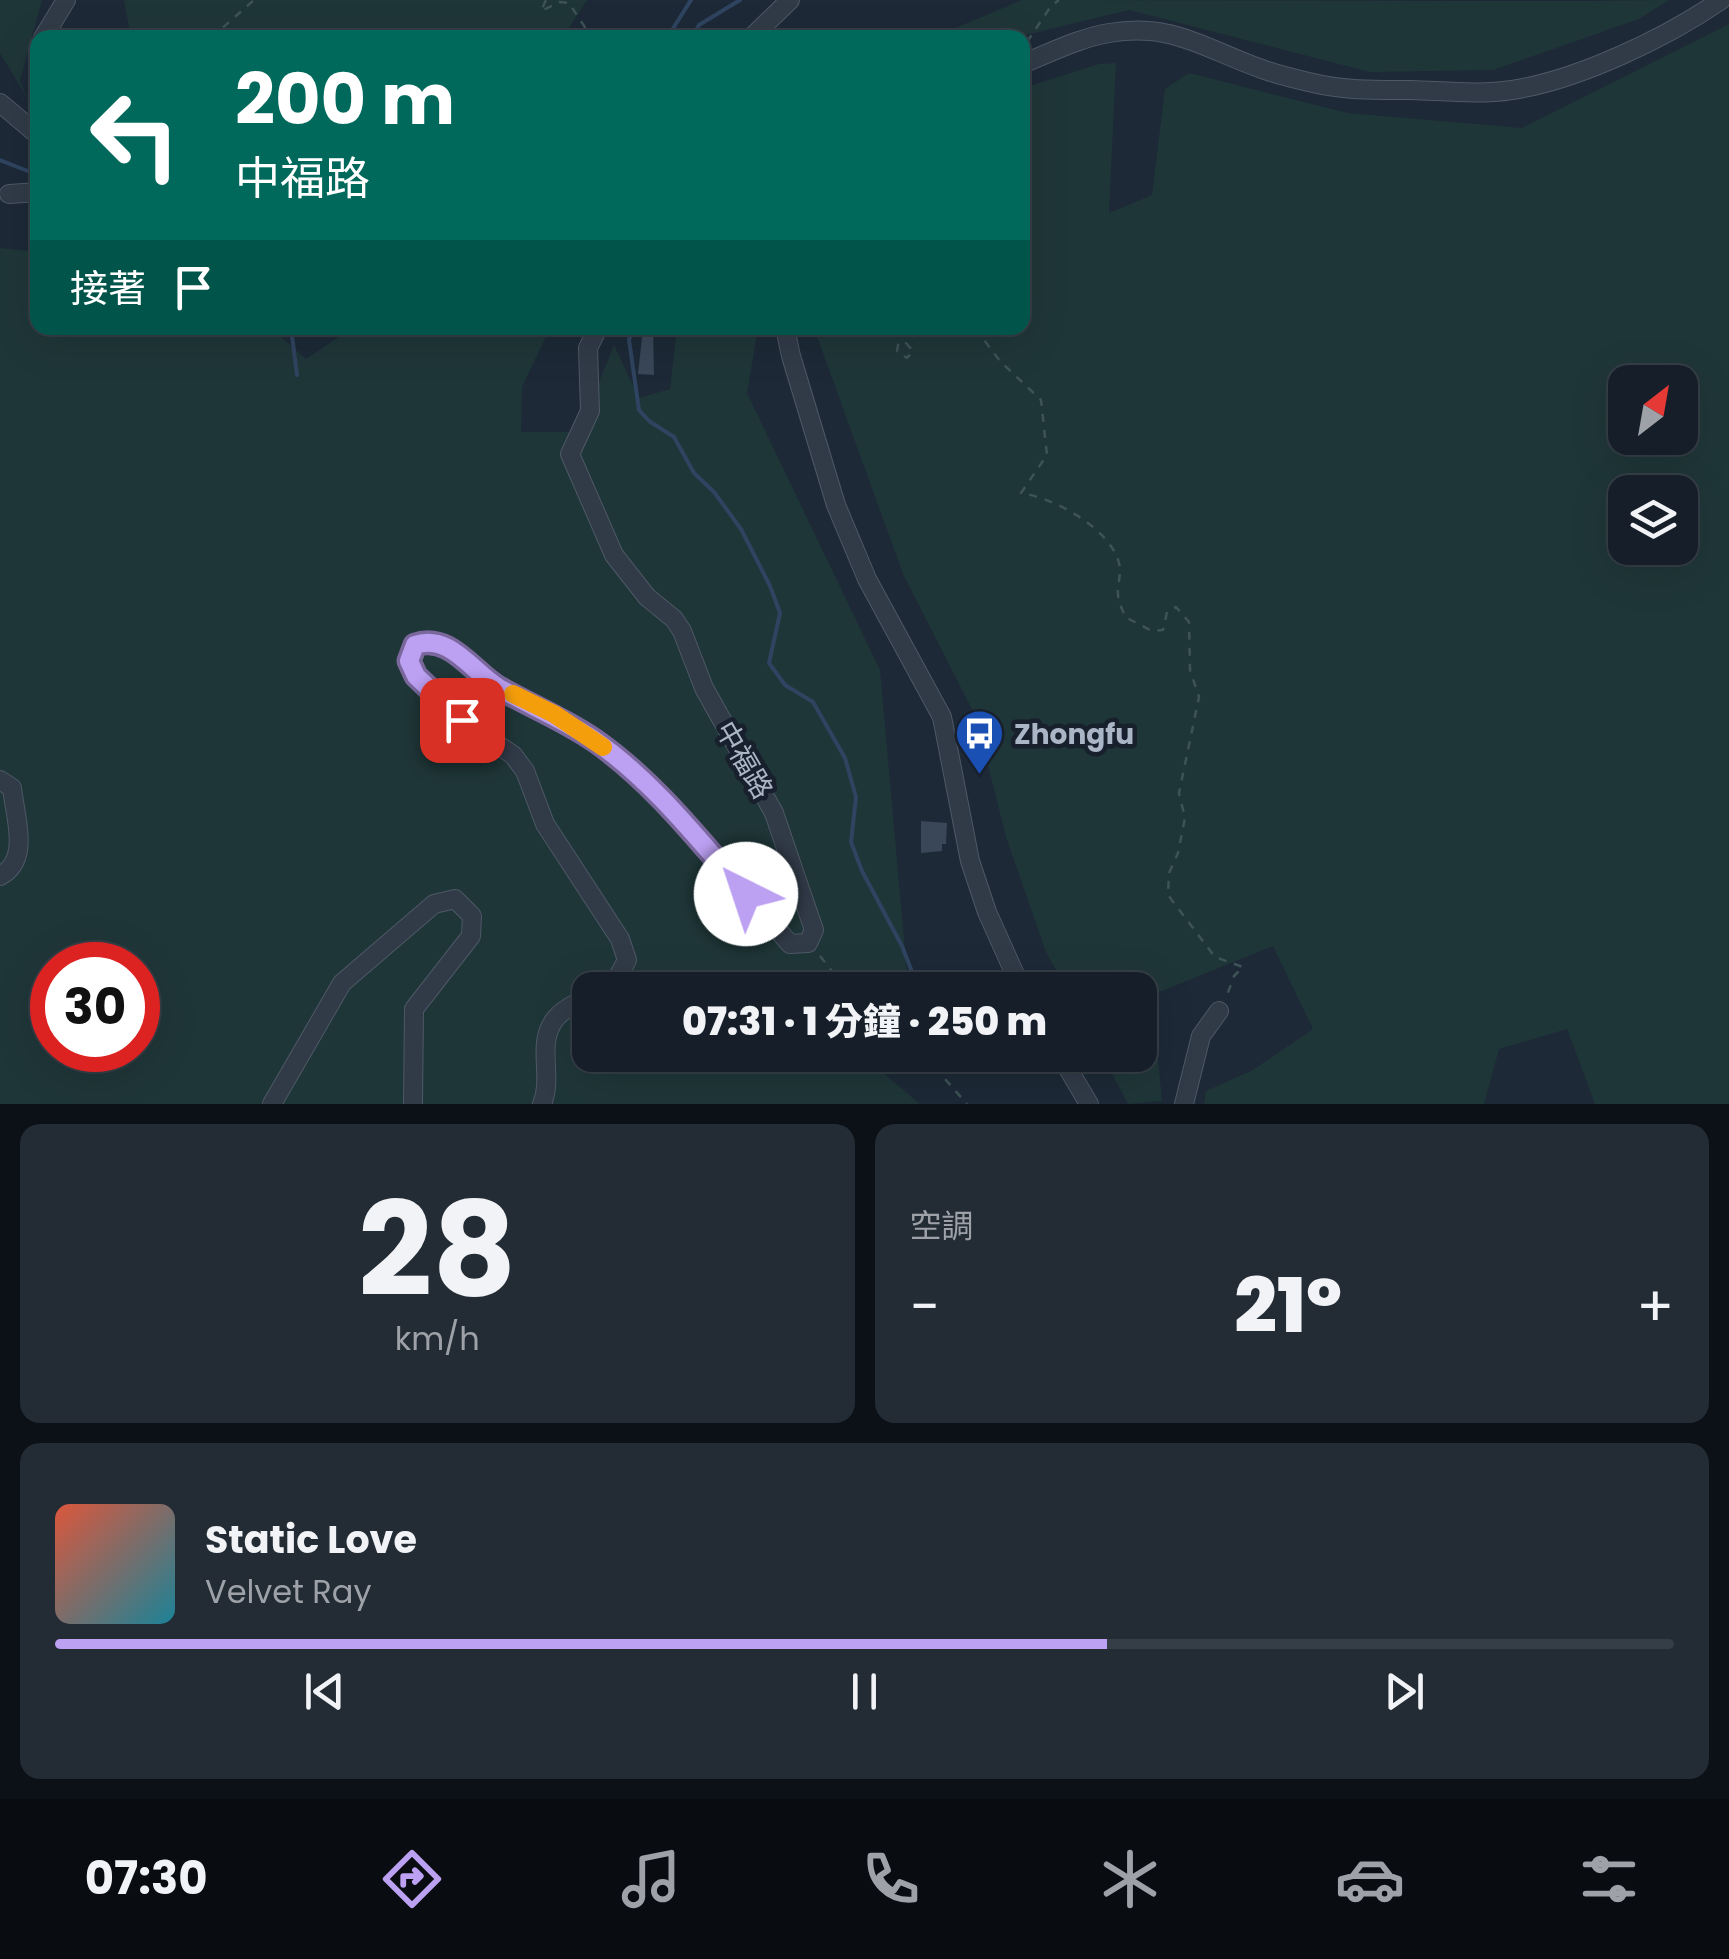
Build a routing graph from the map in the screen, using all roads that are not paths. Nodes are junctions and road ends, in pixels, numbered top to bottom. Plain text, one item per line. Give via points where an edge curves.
1 (66, 0) edge
2 (790, 0) edge
3 (1721, 0) edge
4 (49, 30) edge
5 (759, 30) edge
6 (1030, 61) edge
7 (0, 103) edge
8 (30, 128) edge
9 (30, 193) edge
10 (8, 194) dead end
11 (594, 335) edge
12 (787, 335) edge
13 (0, 780) edge
14 (0, 876) edge
15 (620, 972) edge
16 (1014, 972) edge
17 (572, 1006) edge
18 (1219, 1011) road end
19 (1070, 1072) edge
20 (272, 1104) edge
21 (413, 1104) edge
22 (542, 1104) edge
23 (1088, 1104) edge
24 (1184, 1104) edge

1 - 4 street
2 - 5 street
3 - 6 street via 1636,48 1509,91 1318,84 1167,31 1140,29 1086,38
7 - 8 street
9 - 10 street
11 - 15 street, 中福路 via 588,348 590,411 570,454 614,555 682,631 704,688 774,813 814,930 808,943 790,944 645,782 598,743 497,686 444,645 415,645 409,661 462,720 525,771 545,824 620,939 626,960
12 - 16 street via 848,534 942,717 970,861
13 - 14 street via 12,788 20,852
17 - 22 street via 546,1034 548,1091
18 - 24 street via 1201,1036
19 - 23 street
20 - 21 street via 342,982 434,904 454,899 472,916 470,936 414,1009

